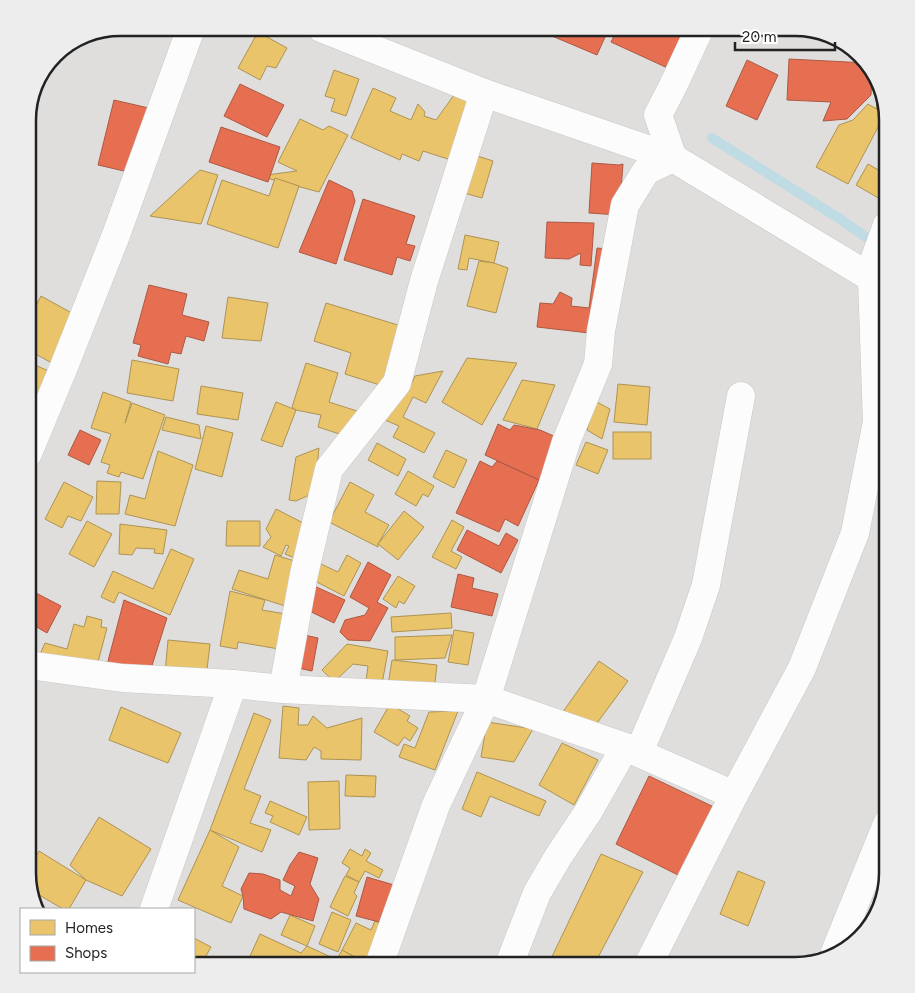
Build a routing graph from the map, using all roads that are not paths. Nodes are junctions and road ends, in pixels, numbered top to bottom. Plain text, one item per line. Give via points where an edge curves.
1 (188, 36) edge
2 (341, 36) edge
3 (696, 36) edge
4 (484, 93) junction
5 (673, 158) junction
6 (878, 275) edge
7 (741, 396) dead end
8 (36, 434) edge
9 (36, 666) edge
10 (233, 684) junction
11 (283, 689) junction
12 (486, 699) junction
13 (632, 749) junction
14 (734, 795) junction
15 (879, 854) edge
16 (154, 908) edge
17 (858, 923) edge
18 (845, 940) edge
19 (382, 957) edge
20 (512, 957) edge
21 (653, 957) edge

1 - 8 street via 119,225
2 - 4 street
3 - 5 street via 658,115
4 - 5 street
4 - 11 street via 424,281 397,382 330,470 304,574
5 - 6 street
5 - 12 street via 646,171 625,205 601,331 598,364 566,442
6 - 14 street via 876,422 855,533 802,668
7 - 13 street via 706,585 688,638
9 - 10 street via 122,678
10 - 11 street
10 - 16 street
11 - 12 street
12 - 13 street
12 - 19 street via 436,805
13 - 14 street
13 - 20 street via 537,893
14 - 21 street
15 - 17 street
17 - 18 street

